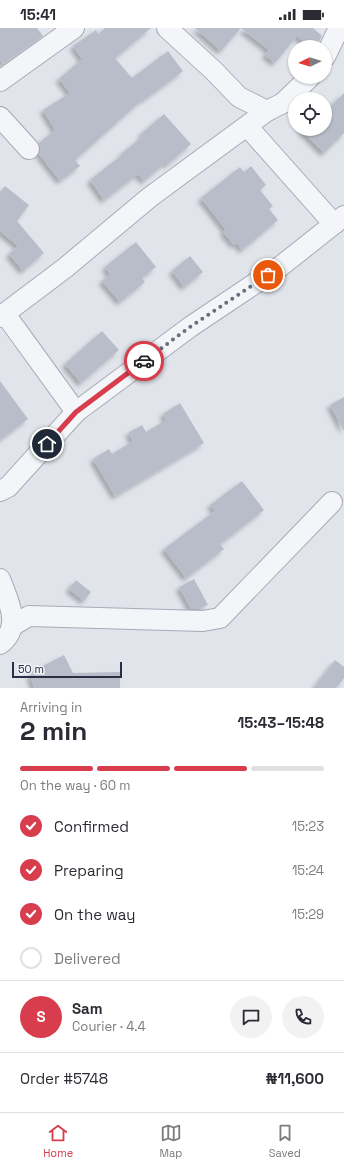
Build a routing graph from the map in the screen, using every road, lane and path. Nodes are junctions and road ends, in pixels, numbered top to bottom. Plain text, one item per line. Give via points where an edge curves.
1 (74, 28) edge
2 (167, 28) edge
3 (339, 28) edge
4 (332, 42) edge
5 (0, 81) edge
6 (303, 84) edge
7 (267, 111) junction
8 (0, 117) edge
9 (247, 126) junction
10 (29, 149) dead end
11 (339, 220) edge
12 (3, 315) edge
13 (76, 412) junction
14 (0, 491) edge
15 (332, 502) dead end
16 (0, 579) edge
17 (12, 626) junction
18 (0, 644) edge

1 - 5 street
2 - 7 street via 239,97
3 - 4 street
6 - 7 street via 283,103
7 - 9 street
8 - 10 street
9 - 11 street
9 - 12 street via 150,197 65,268
11 - 13 street via 281,266 190,327
12 - 13 street
13 - 14 street via 8,487
15 - 17 street via 220,618 203,621 28,616
16 - 17 street via 12,611
17 - 18 street

